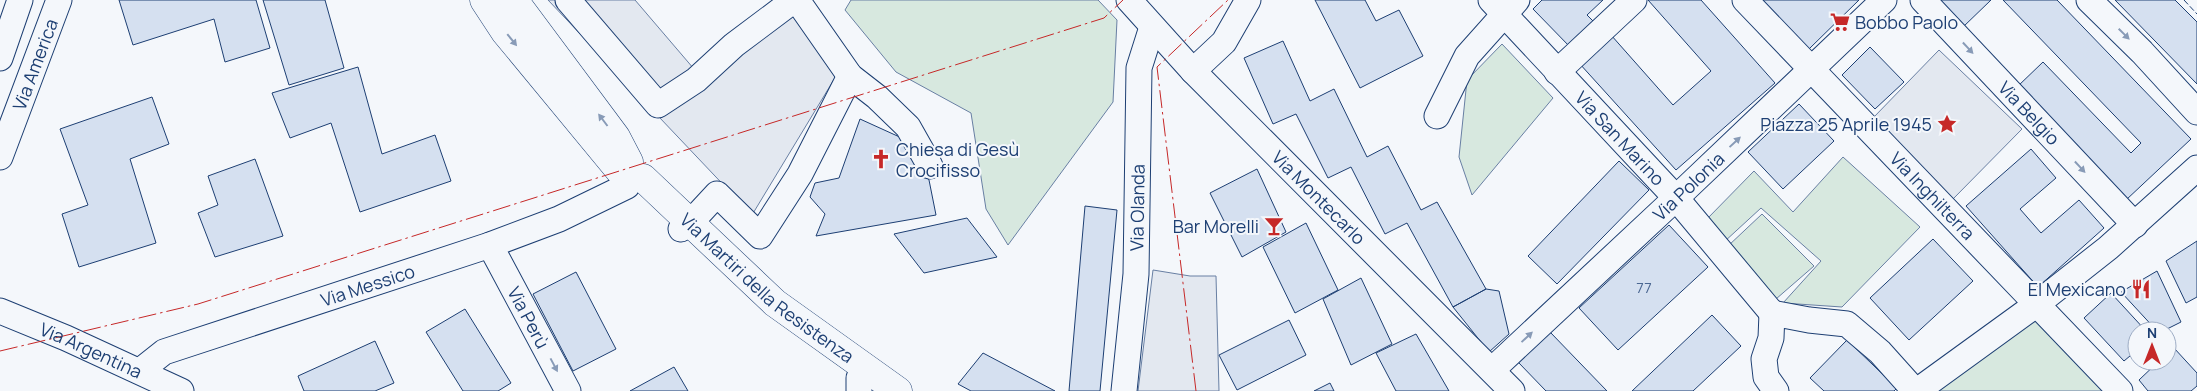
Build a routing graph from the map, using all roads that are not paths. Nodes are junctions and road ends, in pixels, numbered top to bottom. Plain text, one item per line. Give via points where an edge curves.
1 (20, 0) edge
2 (59, 0) edge
3 (484, 0) edge
4 (514, 0) edge
5 (568, 0) edge
6 (795, 0) edge
7 (1129, 0) edge
8 (1248, 0) edge
9 (1634, 0) edge
10 (1745, 0) edge
11 (1884, 0) edge
12 (1923, 0) edge
13 (2089, 0) edge
14 (1504, 4) edge
15 (1152, 27) junction
16 (0, 58) edge
17 (1811, 70) junction
18 (1193, 71) junction
19 (1557, 72) junction
20 (850, 76) junction
21 (2197, 112) edge
22 (1437, 116) dead end
23 (0, 157) edge
24 (930, 166) dead end
25 (2197, 168) edge
26 (631, 177) junction
27 (1676, 198) junction
28 (686, 225) junction
29 (2135, 225) junction
30 (490, 245) junction
31 (2037, 304) junction
32 (0, 311) edge
33 (1772, 313) junction
34 (1492, 370) junction
35 (140, 371) junction
36 (865, 387) edge
37 (181, 391) edge
38 (568, 391) edge
39 (898, 391) edge
40 (1124, 391) edge
41 (1512, 391) edge
42 (1776, 391) edge
43 (1916, 391) edge
44 (2120, 391) edge

1 - 16 street, Via America
2 - 23 street, Via America
3 -> 26 main road, Via Martiri della Resistenza via 505,32
26 -> 4 main road, Via Martiri della Resistenza via 616,137
5 - 6 street via 658,105 696,80 734,45
6 - 20 street
7 - 15 street, Via Montecarlo
8 - 18 street via 1224,42
9 - 19 street
10 - 17 street, Via Inghilterra
11 - 17 street, Via Polonia
12 -> 29 street, Via Belgio
13 -> 21 street
14 - 19 street, Via San Marino
14 - 22 street, Via San Marino via 1467,56
15 - 18 street, Via Montecarlo
15 - 40 street, Via Olanda via 1139,68 1136,274
27 -> 17 street, Via Polonia
17 - 31 street, Via Inghilterra
18 - 34 street, Via Montecarlo
19 - 27 street, Via San Marino
20 - 24 street via 878,97 908,127
20 - 28 street via 800,174 760,236 717,194
25 - 29 street
26 - 28 main road, Via Martiri della Resistenza
26 - 30 street, Via Messico via 597,200 559,219
27 - 33 street, Via San Marino
34 -> 27 street, Via Polonia
28 - 36 main road, Via Martiri della Resistenza via 771,311
28 - 39 main road, Via Martiri della Resistenza via 775,303
29 - 31 street
30 - 35 street, Via Messico via 164,352
30 -> 38 street, Via Perù
31 - 43 street
31 - 44 street, Via Inghilterra
32 - 35 street, Via Argentina
33 - 42 street via 1771,338 1764,359 1766,377
33 - 43 street via 1846,324 1880,352
34 - 41 street, Via Montecarlo
35 - 37 street, Via Argentina

